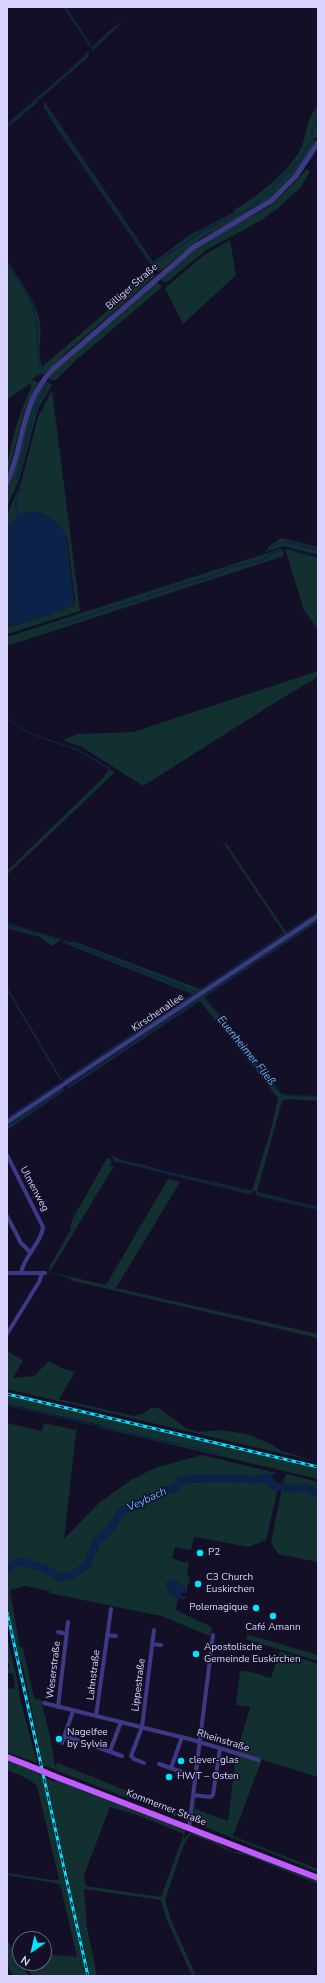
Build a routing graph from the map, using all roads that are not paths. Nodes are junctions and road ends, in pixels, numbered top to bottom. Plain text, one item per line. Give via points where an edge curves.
1 (318, 144) edge
2 (7, 483) edge
3 (318, 916) edge
4 (7, 1122) edge
5 (7, 1155) edge
6 (7, 1216) edge
7 (30, 1252) junction
8 (7, 1273) edge
9 (21, 1273) junction
10 (7, 1332) edge
11 (110, 1609) dead end
12 (68, 1622) dead end
13 (154, 1630) dead end
14 (58, 1632) dead end
15 (67, 1634) junction
16 (214, 1634) dead end
17 (107, 1635) junction
18 (116, 1636) dead end
19 (152, 1644) junction
20 (161, 1645) dead end
21 (44, 1703) dead end
22 (58, 1707) junction
23 (73, 1711) junction
24 (96, 1716) junction
25 (120, 1722) junction
26 (142, 1727) junction
27 (64, 1737) junction
28 (182, 1737) junction
29 (78, 1740) dead end
30 (62, 1742) dead end
31 (200, 1742) junction
32 (97, 1747) dead end
33 (220, 1748) junction
34 (110, 1751) junction
35 (122, 1756) dead end
36 (7, 1757) edge
37 (259, 1760) dead end
38 (144, 1763) dead end
39 (159, 1764) dead end
40 (171, 1768) junction
41 (185, 1773) dead end
42 (193, 1795) junction
43 (189, 1828) junction
44 (318, 1878) edge

1 - 2 street, Billiger Straße via 296,176 274,199 194,247 52,370 38,388 28,409
3 - 4 street, Kirschenallee
5 - 7 street, Ulmenweg via 43,1224 43,1230
6 - 7 street via 21,1243
7 - 9 street, Ulmenweg
8 - 9 street
9 - 10 street via 44,1273 16,1322
11 - 17 street, Lahnstraße
12 - 15 street, Weserstraße
13 - 19 street, Lippestraße
14 - 15 street, Weserstraße
15 - 22 street, Weserstraße
16 - 31 street
17 - 18 street
17 - 24 street, Lahnstraße
19 - 20 street
19 - 26 street, Lippestraße
21 - 22 street, Rheinstraße
22 - 23 street, Rheinstraße
23 - 24 street, Rheinstraße
23 - 27 street
24 - 25 street, Rheinstraße
25 - 26 street, Rheinstraße
25 - 34 street
26 - 28 street, Rheinstraße
26 - 38 street via 131,1756
27 - 29 street
27 - 30 street
28 - 31 street, Rheinstraße
28 - 40 street, Rheinstraße
31 - 33 street, Rheinstraße
31 - 42 street
32 - 34 street
33 - 37 street, Rheinstraße
33 - 42 street via 213,1795
34 - 35 street
36 - 43 main road, Kommerner Straße, bridge
39 - 40 street
40 - 41 street
42 - 43 street
43 - 44 main road, Kommerner Straße

